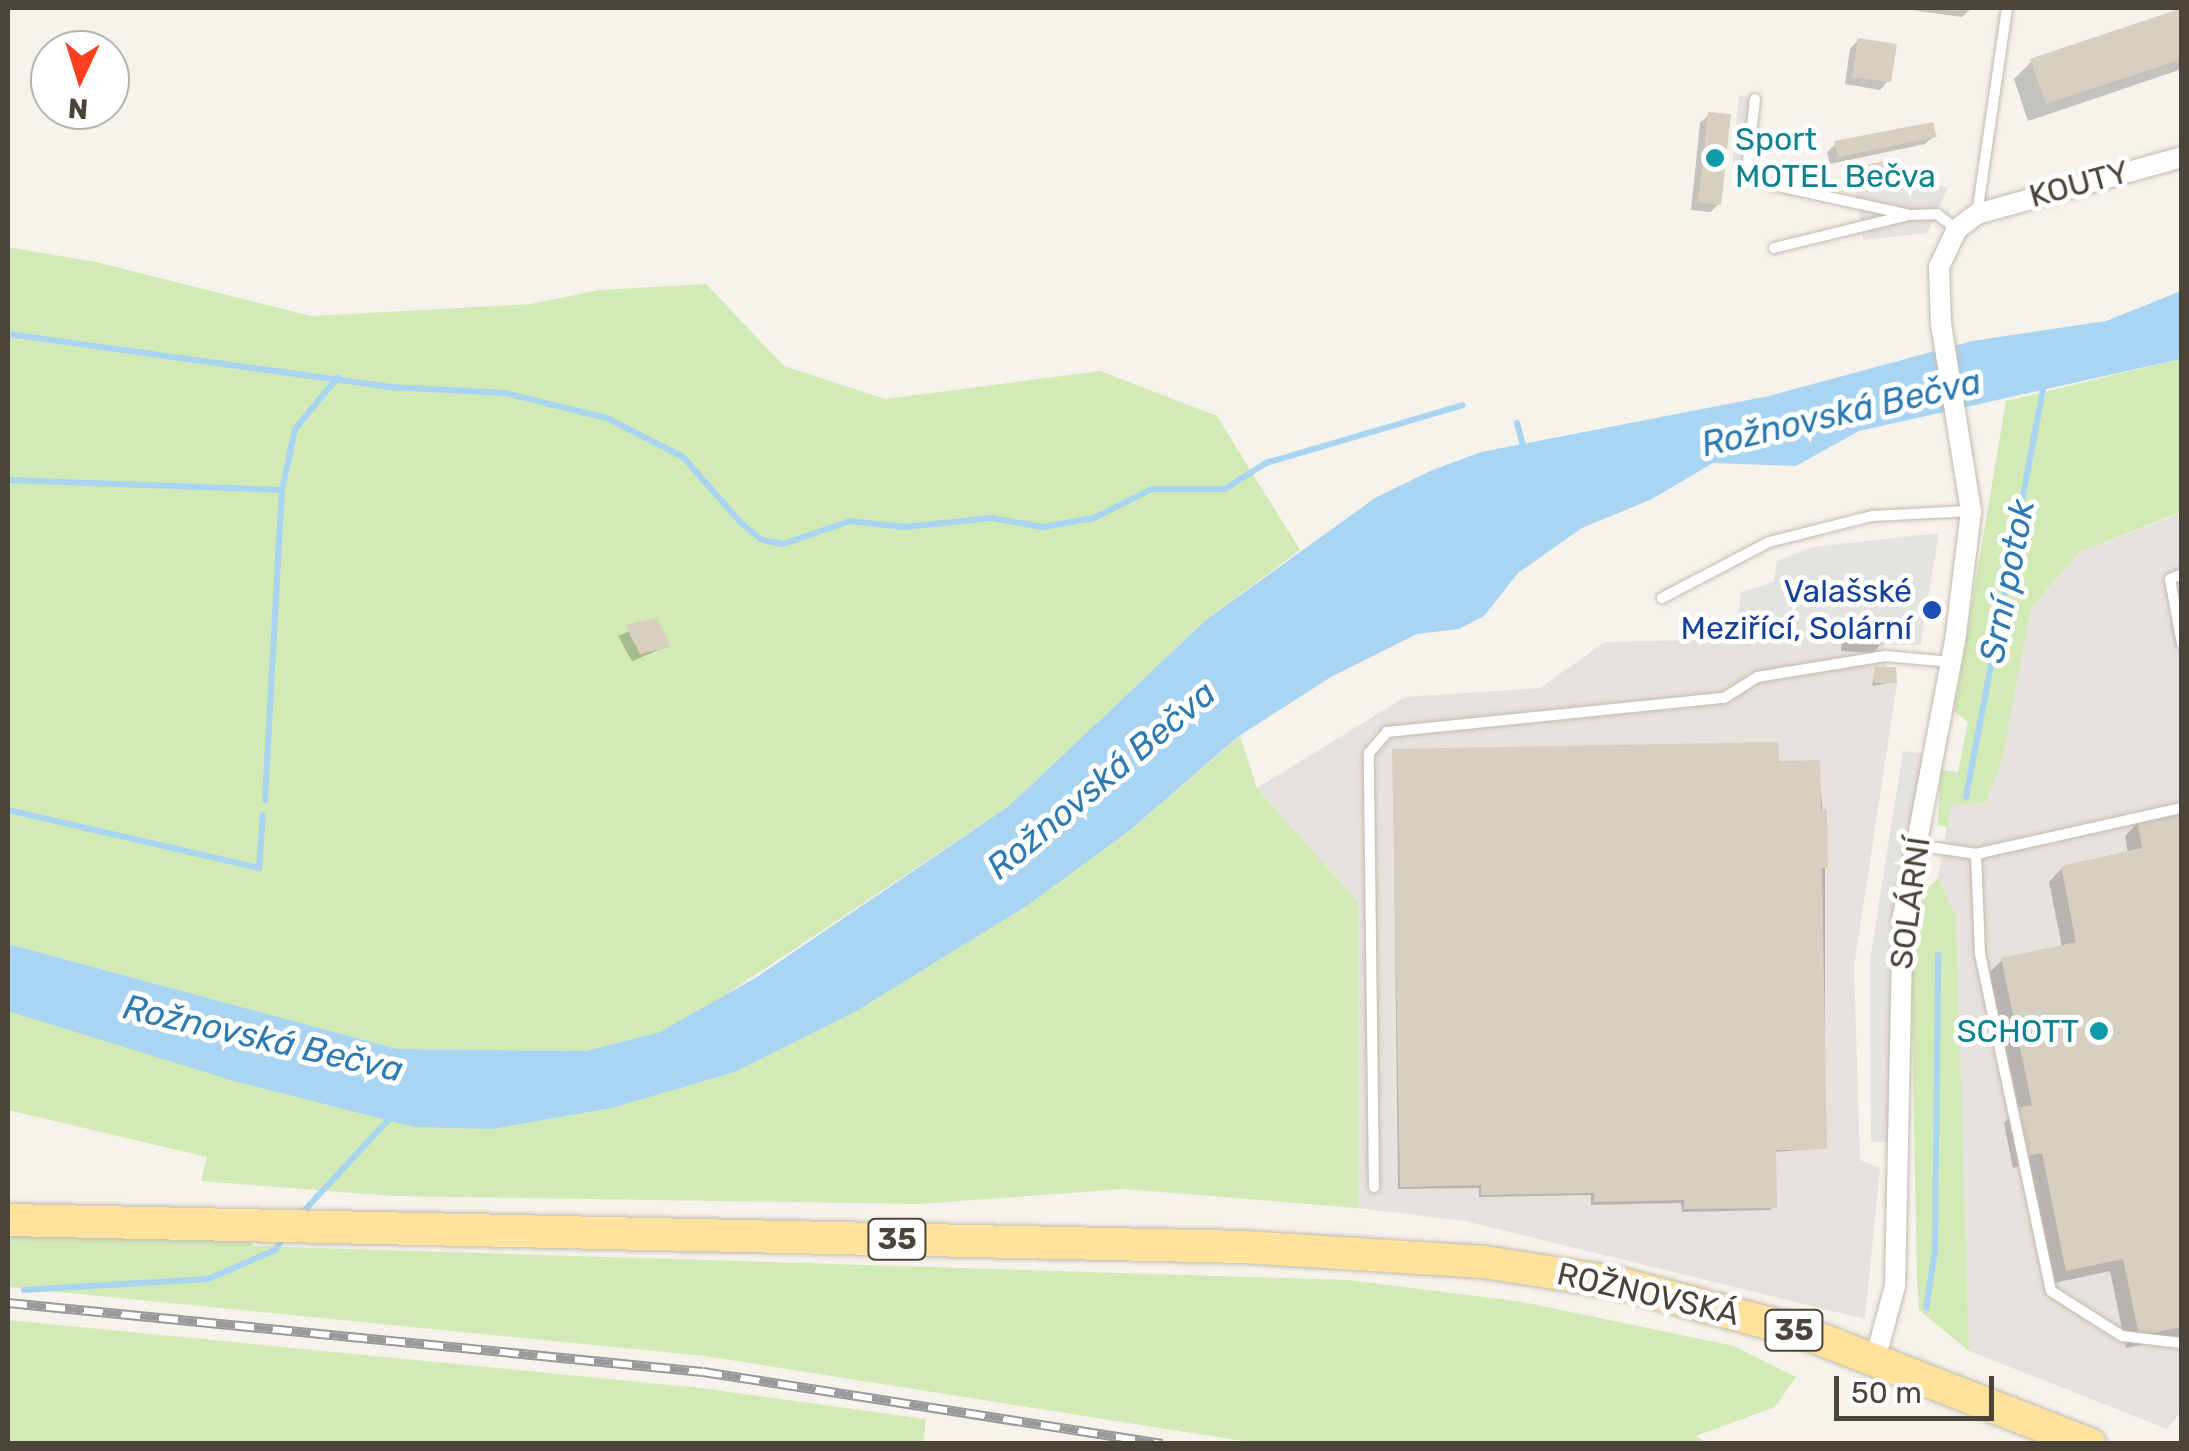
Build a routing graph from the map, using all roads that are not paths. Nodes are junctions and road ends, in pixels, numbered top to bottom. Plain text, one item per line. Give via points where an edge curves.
1 (2007, 8) edge
2 (1755, 99) dead end
3 (2182, 157) edge
4 (1976, 214) junction
5 (1910, 215) junction
6 (1957, 230) junction
7 (1774, 248) dead end
8 (1964, 451) joint
9 (1971, 511) junction
10 (2182, 574) edge
11 (1662, 598) dead end
12 (2182, 644) edge
13 (1951, 662) junction
14 (2182, 808) edge
15 (1916, 845) junction
16 (1976, 854) junction
17 (1374, 1187) dead end
18 (8, 1220) edge
19 (2182, 1342) edge
20 (1876, 1356) junction
21 (2090, 1444) edge

1 - 4 lane, KOUTY
2 - 5 lane via 1746,170 1770,184
3 - 4 street, KOUTY
4 - 6 street, KOUTY
5 - 6 lane via 1936,214
5 - 7 lane
6 - 8 street, KOUTY via 1939,266 1941,324
8 - 9 street, SOLÁRNÍ
9 - 11 lane via 1872,516 1769,542
9 - 13 street, SOLÁRNÍ
10 - 12 lane via 2170,578
13 - 15 street, SOLÁRNÍ
13 - 17 lane via 1884,656 1758,677 1724,698 1388,732 1369,753
14 - 16 lane
15 - 16 lane
15 - 20 street, SOLÁRNÍ via 1898,973 1895,1286
16 - 19 lane via 1980,954 2051,1291 2122,1336
18 - 20 main road, ROŽNOVSKÁ / 35 via 1244,1247 1484,1262 1618,1283
20 - 21 main road, ROŽNOVSKÁ / 35

